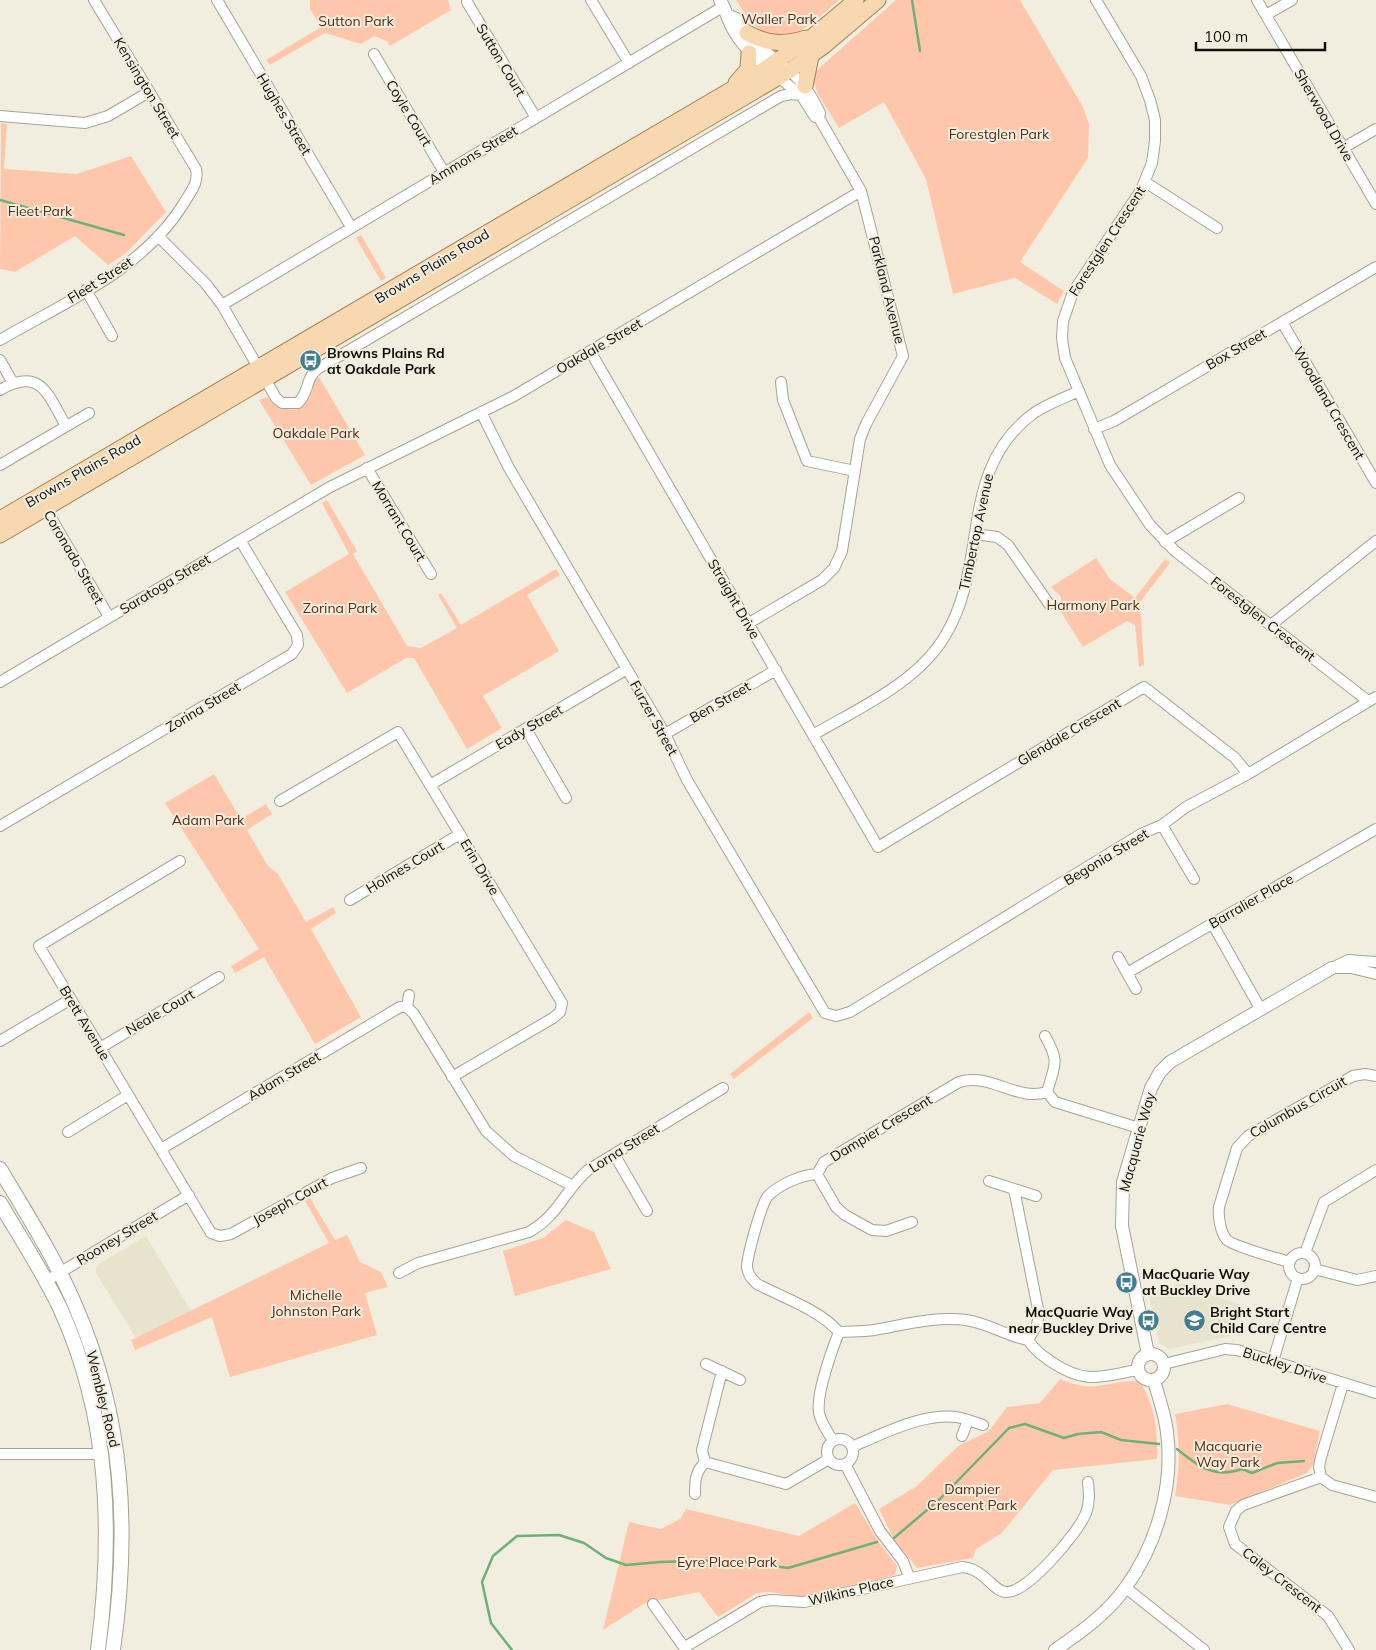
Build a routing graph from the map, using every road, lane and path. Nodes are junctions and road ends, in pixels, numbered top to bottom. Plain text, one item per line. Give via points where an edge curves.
1 (94, 0) edge
2 (217, 0) edge
3 (591, 0) edge
4 (856, 0) edge
5 (878, 0) edge
6 (1096, 0) edge
7 (1257, 0) edge
8 (1292, 0) edge
9 (467, 2) dead end
10 (725, 7) edge
11 (1266, 15) junction
12 (747, 33) junction
13 (813, 36) junction
14 (749, 53) junction
15 (374, 54) dead end
16 (811, 56) junction
17 (629, 63) junction
18 (778, 70) junction
19 (803, 90) junction
20 (149, 92) junction
21 (726, 93) junction
22 (0, 116) edge
23 (536, 118) junction
24 (1376, 129) edge
25 (1344, 148) junction
26 (444, 172) junction
27 (197, 176) joint
28 (1145, 182) junction
29 (861, 191) junction
30 (1376, 204) edge
31 (352, 227) junction
32 (1216, 228) dead end
33 (158, 236) junction
34 (1376, 267) edge
35 (86, 290) junction
36 (222, 305) junction
37 (1282, 322) junction
38 (112, 336) dead end
39 (0, 340) edge
40 (590, 350) junction
41 (0, 360) edge
42 (262, 374) junction
43 (781, 382) dead end
44 (13, 383) junction
45 (0, 390) edge
46 (1079, 391) junction
47 (481, 412) junction
48 (89, 413) dead end
49 (66, 426) junction
50 (1094, 429) junction
51 (0, 465) edge
52 (367, 468) junction
53 (855, 471) junction
54 (1376, 483) edge
55 (330, 487) joint
56 (1239, 498) dead end
57 (42, 503) junction
58 (0, 520) edge
59 (975, 534) junction
60 (0, 535) edge
61 (240, 540) junction
62 (1376, 541) edge
63 (1165, 542) junction
64 (431, 574) dead end
65 (1049, 604) dead end
66 (109, 617) junction
67 (749, 623) junction
68 (1270, 625) junction
69 (627, 669) junction
70 (776, 670) junction
71 (0, 682) edge
72 (1372, 699) edge
73 (526, 729) junction
74 (665, 734) junction
75 (813, 735) junction
76 (1248, 774) junction
77 (430, 785) junction
78 (566, 798) dead end
79 (280, 801) dead end
80 (1162, 825) junction
81 (0, 826) edge
82 (1376, 829) edge
83 (460, 834) junction
84 (878, 847) joint
85 (180, 860) dead end
86 (1194, 879) dead end
87 (350, 900) dead end
88 (1212, 923) junction
89 (1118, 958) dead end
90 (1376, 962) edge
91 (1332, 968) junction
92 (1126, 973) junction
93 (1376, 974) edge
94 (219, 977) dead end
95 (1136, 989) dead end
96 (409, 995) dead end
97 (71, 999) junction
98 (407, 1008) junction
99 (1261, 1010) junction
100 (836, 1016) joint
101 (1045, 1036) dead end
102 (0, 1041) edge
103 (100, 1048) junction
104 (1376, 1076) edge
105 (452, 1077) junction
106 (723, 1088) dead end
107 (1047, 1092) junction
108 (128, 1095) junction
109 (1139, 1128) junction
110 (68, 1132) dead end
111 (161, 1149) junction
112 (614, 1154) junction
113 (361, 1168) dead end
114 (0, 1169) edge
115 (1376, 1170) edge
116 (817, 1174) junction
117 (989, 1181) dead end
118 (573, 1186) junction
119 (1014, 1189) junction
120 (189, 1195) junction
121 (1036, 1196) dead end
122 (0, 1202) edge
123 (647, 1212) dead end
124 (912, 1222) dead end
125 (220, 1236) joint
126 (1305, 1253) junction
127 (1289, 1262) junction
128 (1314, 1270) junction
129 (60, 1273) junction
130 (399, 1273) dead end
131 (1376, 1276) edge
132 (1298, 1278) junction
133 (46, 1281) junction
134 (839, 1332) junction
135 (1028, 1340) junction
136 (1148, 1354) junction
137 (1273, 1361) junction
138 (706, 1364) dead end
139 (1164, 1364) junction
140 (1138, 1370) junction
141 (722, 1372) junction
142 (740, 1380) dead end
143 (1154, 1380) junction
144 (1344, 1384) junction
145 (1376, 1393) edge
146 (968, 1420) junction
147 (983, 1425) dead end
148 (962, 1436) dead end
149 (833, 1441) junction
150 (852, 1447) junction
151 (0, 1454) edge
152 (101, 1454) junction
153 (829, 1459) junction
154 (705, 1462) junction
155 (846, 1464) junction
156 (1321, 1477) junction
157 (1088, 1482) dead end
158 (695, 1494) dead end
159 (1376, 1497) edge
160 (909, 1577) junction
161 (1126, 1588) junction
162 (653, 1604) dead end
163 (686, 1649) edge
164 (98, 1650) edge
165 (113, 1650) edge
166 (1054, 1650) edge
167 (1204, 1650) edge
168 (1349, 1650) edge

1 - 20 street, Kensington Street
2 - 31 street, Hughes Street
3 - 17 street
4 - 13 main road, Browns Plains Road
5 - 16 main road, Browns Plains Road
6 - 28 street, Forestglen Crescent via 1141,76 1150,100 1156,141
7 - 11 street, Sherwood Drive
8 - 11 street
9 - 23 street, Sutton Court
10 - 12 street
10 - 14 street via 729,23
10 - 17 street, Ammons Street
11 - 25 street, Sherwood Drive
12 - 13 main road via 774,43 790,43
12 - 18 street
13 - 18 main road, Browns Plains Road
14 - 18 street
14 - 21 main road via 748,70
15 - 26 street, Coyle Court
16 - 18 main road, Browns Plains Road
16 - 19 main road
17 - 23 street, Ammons Street
18 - 19 street, Parkland Avenue
18 - 21 main road, Browns Plains Road
18 - 42 main road, Browns Plains Road
19 - 29 street, Parkland Avenue via 820,114 819,118
19 - 42 street via 774,101 315,371 298,403 282,403
20 - 22 street via 108,116 85,123
20 - 27 street, Kensington Street via 196,169
21 - 42 main road, Browns Plains Road
23 - 26 street, Ammons Street
24 - 25 street
25 - 30 street, Sherwood Drive
26 - 31 street, Ammons Street
27 - 33 street, Fleet Street via 196,184 172,222
28 - 32 street
28 - 46 street, Forestglen Crescent via 1067,306 1062,338 1065,358
29 - 40 street, Oakdale Street
29 - 53 street, Parkland Avenue via 904,356 866,424
31 - 36 street, Ammons Street
33 - 35 street, Fleet Street via 123,269
33 - 36 street via 206,284
34 - 37 street, Box Street
35 - 38 street
35 - 39 street, Fleet Street
36 - 42 street
37 - 50 street, Box Street via 1114,421
37 - 54 street, Woodland Crescent
40 - 47 street, Oakdale Street
40 - 67 street, Straight Drive
41 - 44 street
42 - 57 main road, Browns Plains Road
43 - 53 street via 783,400 807,461
44 - 45 street
44 - 49 street via 30,380 40,384
46 - 50 street, Forestglen Crescent
46 - 59 street, Timbertop Avenue via 1035,412 999,449 982,490
47 - 52 street, Oakdale Street
47 - 69 street, Furzer Street
48 - 49 street
49 - 51 street
50 - 63 street, Forestglen Crescent via 1110,465
52 - 55 street, Oakdale Street
52 - 64 street, Morrant Court
53 - 67 street, Parkland Avenue via 842,551 834,568 822,580
55 - 61 street, Saratoga Street
56 - 63 street
57 - 58 main road, Browns Plains Road
57 - 60 main road, Browns Plains Road
57 - 66 street, Coronado Street
59 - 65 street via 997,537 1008,545
59 - 75 street, Timbertop Avenue via 967,585 945,637 913,672
61 - 66 street, Saratoga Street
61 - 81 street, Zorina Street via 297,635 298,645 292,654
62 - 68 street
63 - 68 street, Forestglen Crescent
66 - 71 street, Saratoga Street
67 - 70 street, Straight Drive
68 - 72 street, Forestglen Crescent
69 - 73 street, Eady Street
69 - 74 street, Furzer Street
70 - 74 street, Ben Street
70 - 75 street, Straight Drive
72 - 76 street, Begonia Street
73 - 77 street, Eady Street
73 - 78 street
74 - 100 street, Furzer Street via 687,780 819,1004 825,1013
75 - 84 street, Straight Drive
76 - 80 street, Begonia Street via 1186,807
76 - 84 street, Glendale Crescent via 1235,758 1144,687
77 - 79 street, Erin Drive via 398,732
77 - 83 street, Erin Drive
80 - 86 street
80 - 100 street, Begonia Street via 1141,834 850,1012
82 - 88 street, Barralier Place
83 - 87 street, Holmes Court
83 - 105 street, Erin Drive via 562,1003 560,1012 553,1018
85 - 97 street, Brett Avenue via 39,946
88 - 92 street, Barralier Place
88 - 99 street
89 - 92 street
90 - 91 street, Macquarie Way via 1348,960
91 - 93 street
91 - 99 street, Macquarie Way
92 - 95 street
94 - 103 street, Neale Court
96 - 98 street
97 - 102 street
97 - 103 street, Brett Avenue
98 - 105 street via 414,1014
98 - 111 street, Adam Street via 400,1007
99 - 109 street, Macquarie Way via 1170,1062 1151,1088
101 - 107 street via 1055,1053
103 - 108 street, Brett Avenue
104 - 127 street, Columbus Circuit via 1352,1076 1248,1136 1237,1148 1219,1207 1223,1233 1231,1243
105 - 118 street via 486,1132 501,1147
106 - 112 street, Lorna Street
107 - 109 street via 1054,1102
107 - 116 street, Dampier Crescent via 1034,1096 975,1079 959,1082 824,1162
108 - 110 street
108 - 111 street, Brett Avenue
109 - 136 street, Macquarie Way via 1123,1182 1122,1226
111 - 120 street, Brett Avenue
112 - 118 street, Lorna Street via 588,1170
112 - 123 street
113 - 125 street, Joseph Court via 332,1178 231,1234
114 - 129 main road, Wembley Road
115 - 126 street via 1324,1202
116 - 124 street via 836,1207 872,1230 886,1231
116 - 134 street via 802,1175 770,1194 762,1206 747,1266 749,1277 757,1284 819,1315
117 - 119 street
118 - 130 street, Lorna Street via 555,1213 528,1232 418,1263
119 - 121 street
119 - 135 street via 1039,1314
120 - 125 street, Brett Avenue via 211,1233
120 - 129 street, Rooney Street
122 - 133 main road, Wembley Road
126 - 127 street via 1294,1256
126 - 128 street via 1312,1258
127 - 132 street via 1292,1274
128 - 131 street via 1357,1280
128 - 132 street via 1310,1276
129 - 133 street, Rooney Street
129 - 165 main road, Wembley Road via 99,1373 119,1468 123,1536 120,1602
132 - 137 street
133 - 152 main road, Wembley Road via 73,1342 89,1395
134 - 135 street via 949,1319 980,1322 1014,1338
134 - 149 street via 819,1404 822,1420
135 - 140 street via 1036,1351 1069,1373 1081,1377 1094,1378
136 - 139 street via 1156,1354
136 - 140 street via 1139,1361
137 - 139 street, Buckley Drive via 1225,1349
137 - 144 street, Buckley Drive
138 - 141 street
139 - 143 street via 1162,1374
140 - 143 street via 1146,1379
141 - 142 street
141 - 154 street via 702,1450
143 - 161 street via 1167,1430 1168,1471 1161,1512 1151,1542
144 - 145 street, Buckley Drive
144 - 156 street via 1321,1458
146 - 147 street
146 - 148 street
146 - 150 street via 956,1415 907,1424
149 - 150 street via 846,1441
149 - 153 street via 828,1447
150 - 155 street via 852,1455
151 - 152 street
152 - 164 main road, Wembley Road via 108,1561
153 - 154 street via 786,1484
153 - 155 street via 838,1465
154 - 158 street via 695,1478
155 - 160 street via 880,1531 904,1561
156 - 159 street via 1332,1485
156 - 168 street, Caley Crescent via 1243,1505 1228,1527 1235,1544 1328,1616
157 - 160 street, Wilkins Place via 1086,1514 1062,1550 1020,1589 1005,1593 998,1590 980,1571 971,1567
160 - 163 street, Wilkins Place via 804,1602 760,1602
161 - 166 street via 1098,1618
161 - 167 street
162 - 163 street, Wilkins Place

